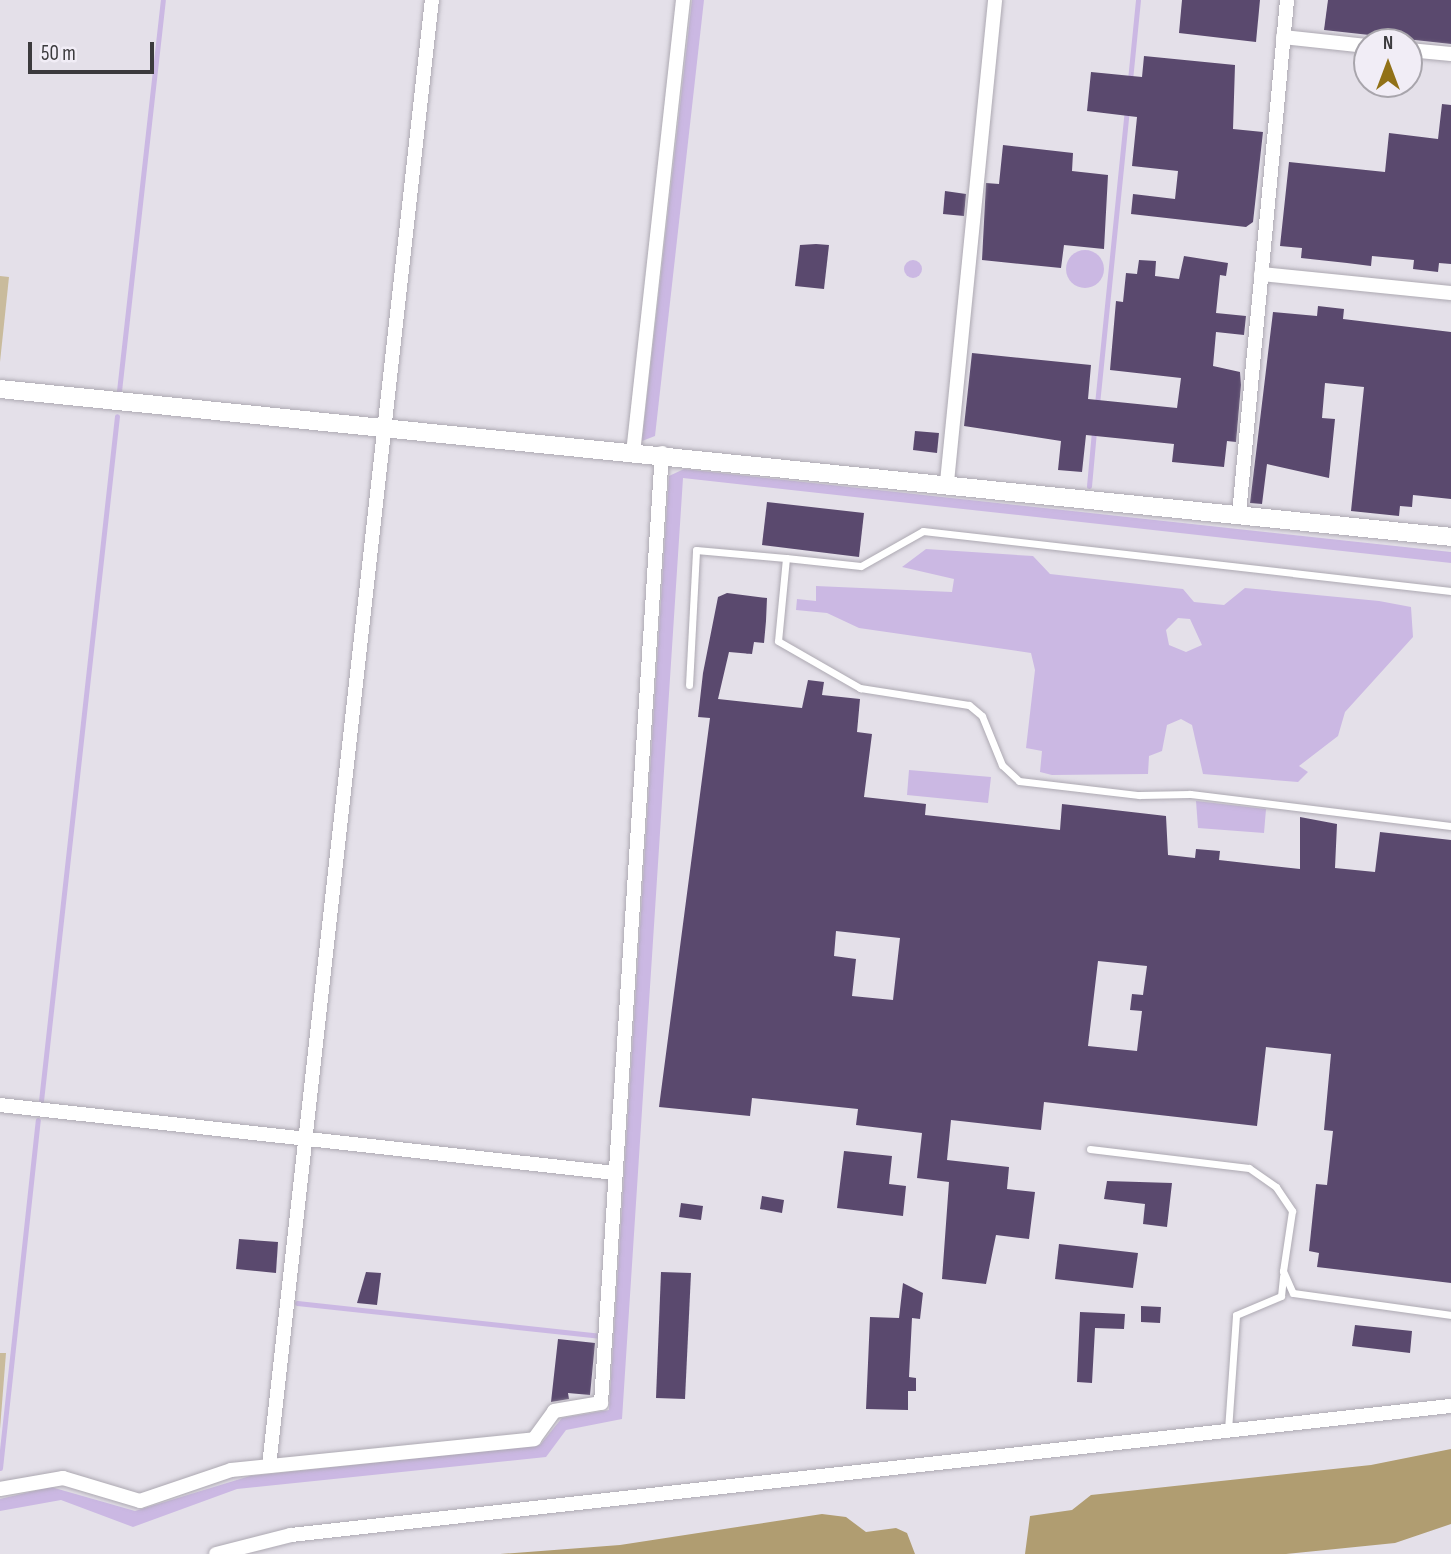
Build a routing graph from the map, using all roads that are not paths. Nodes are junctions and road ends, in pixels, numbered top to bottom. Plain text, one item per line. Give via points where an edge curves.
1 (432, 0) edge
2 (683, 0) edge
3 (995, 0) edge
4 (1287, 0) edge
5 (1283, 37) junction
6 (1353, 44) edge
7 (1423, 51) edge
8 (1451, 54) edge
9 (1261, 274) junction
10 (1451, 293) edge
11 (0, 389) edge
12 (386, 431) junction
13 (633, 453) junction
14 (662, 453) junction
15 (947, 482) junction
16 (1239, 514) junction
17 (1451, 537) edge
18 (786, 558) junction
19 (1451, 591) edge
20 (689, 685) dead end
21 (1451, 826) edge
22 (0, 1105) edge
23 (305, 1139) junction
24 (1090, 1149) dead end
25 (615, 1174) junction
26 (1283, 1271) junction
27 (1451, 1315) edge
28 (1451, 1406) edge
29 (1228, 1431) junction
30 (269, 1466) junction
31 (0, 1489) edge
32 (215, 1554) edge

1 - 12 street
2 - 13 street
3 - 15 street
4 - 5 street
5 - 6 street
5 - 9 street
7 - 8 street
9 - 10 street
9 - 16 street
11 - 12 street
12 - 13 street
12 - 23 street
13 - 14 street
14 - 15 street
14 - 25 street
15 - 16 street
16 - 17 street
18 - 19 lane via 861,566 923,531
18 - 20 lane via 696,550
18 - 21 lane via 778,641 860,688 969,705 982,716 1002,765 1019,780 1139,795 1204,795
22 - 23 street
23 - 25 street
23 - 30 street
24 - 26 lane via 1249,1168 1276,1187 1292,1211
25 - 30 street via 601,1403 554,1411 534,1439
26 - 27 lane via 1304,1299
26 - 29 lane via 1281,1296 1236,1315
28 - 29 street
29 - 32 street via 291,1535
30 - 31 street via 231,1470 140,1501 63,1478

